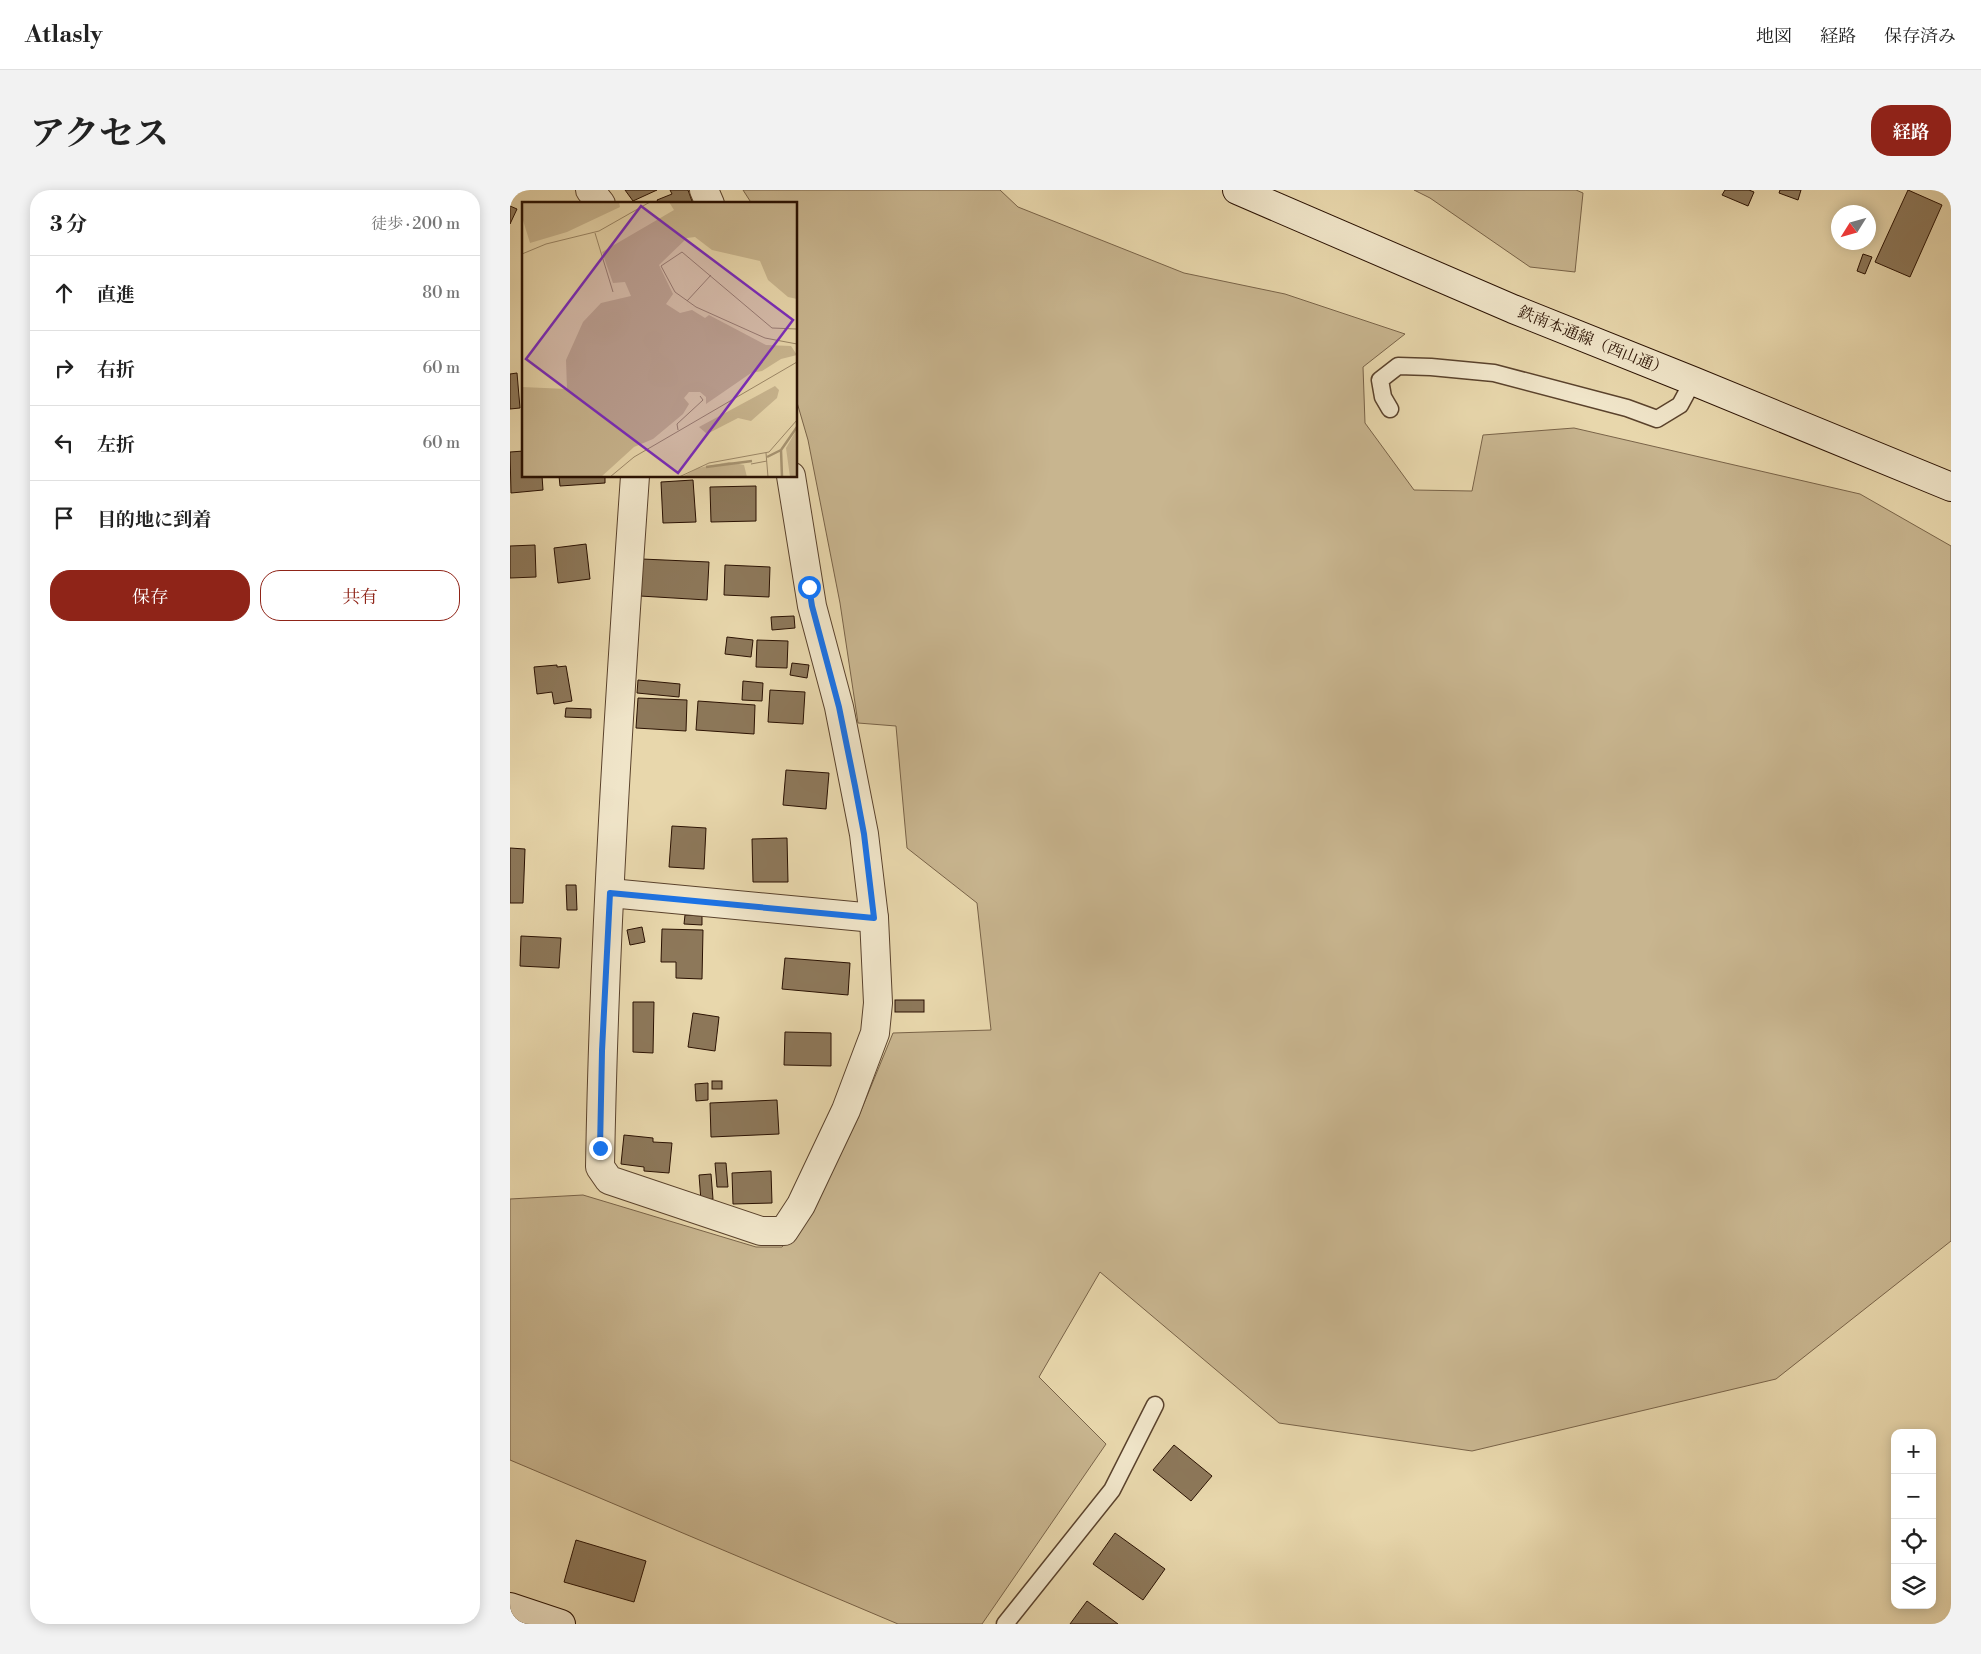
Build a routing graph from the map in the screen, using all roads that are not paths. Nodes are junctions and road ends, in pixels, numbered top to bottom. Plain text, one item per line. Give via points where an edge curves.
1 (590, 190) edge
2 (704, 190) edge
3 (1238, 190) edge
4 (599, 202) edge
5 (709, 202) edge
6 (1693, 380) junction
7 (1390, 409) dead end
8 (635, 478) edge
9 (791, 478) edge
10 (1951, 487) edge
11 (610, 893) junction
12 (874, 918) junction
13 (1155, 1405) dead end
14 (510, 1607) edge
15 (561, 1624) edge
16 (1005, 1624) edge

1 - 4 street
2 - 5 street
3 - 6 street, 鉄南本通線（西山通） via 1513,309
6 - 7 lane via 1680,404 1657,418 1494,373 1398,366 1380,380 1383,398
6 - 10 street, 鉄南本通線（西山通）
8 - 11 street via 617,733
9 - 12 street via 812,606 839,707 864,834
11 - 12 street
11 - 12 street via 600,1167 609,1180 761,1231 784,1231 801,1205 846,1110 875,1033 878,1003
13 - 16 lane via 1112,1490
14 - 15 street

